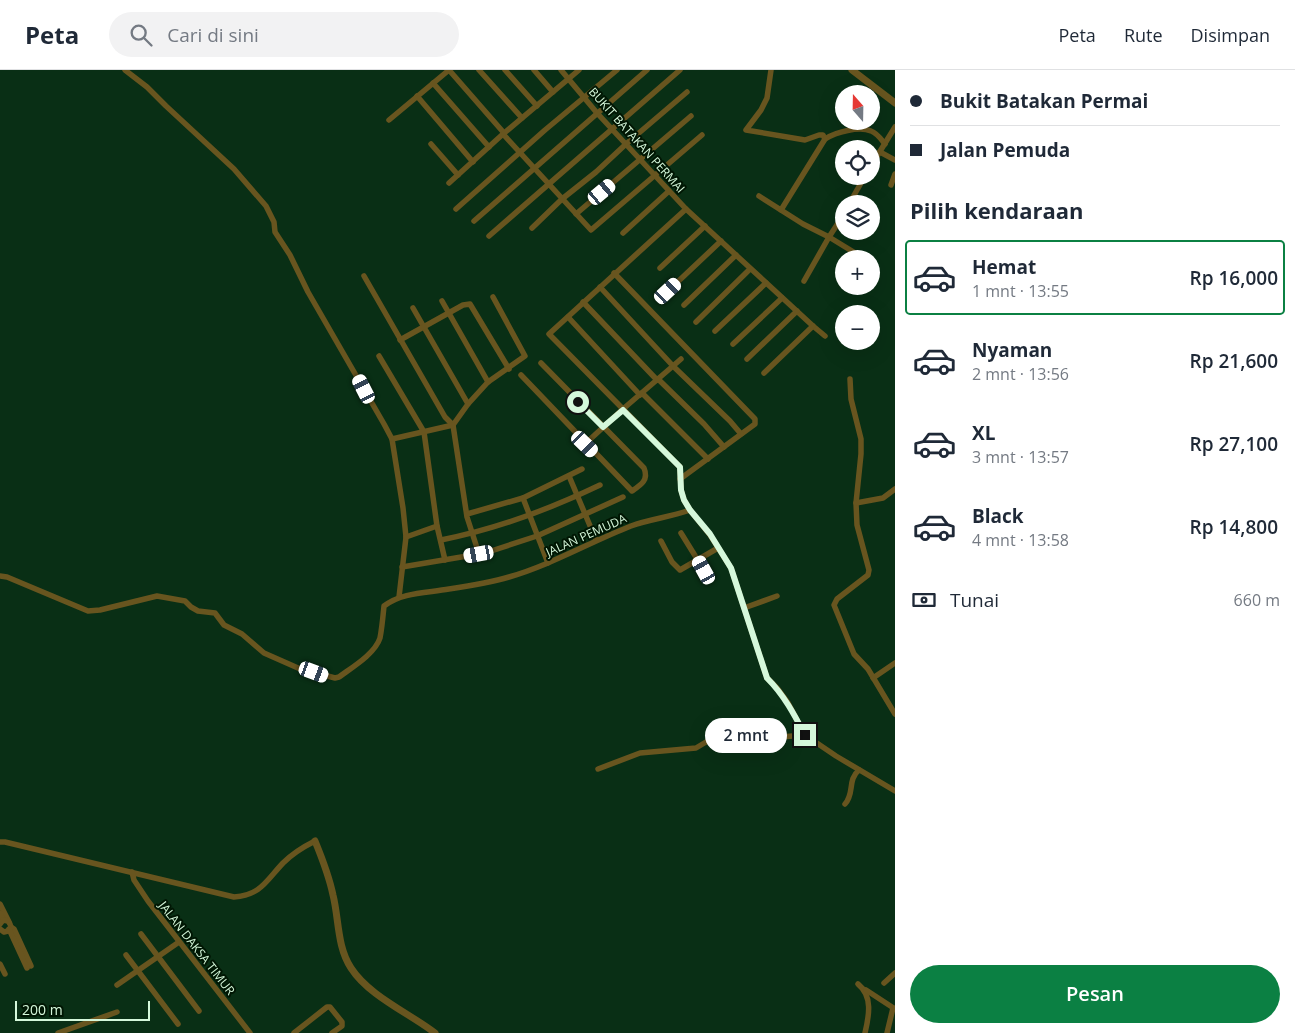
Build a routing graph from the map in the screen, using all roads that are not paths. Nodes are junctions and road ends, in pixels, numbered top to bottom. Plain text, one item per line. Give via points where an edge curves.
1 (125, 70) edge
2 (479, 70) edge
3 (505, 70) edge
4 (534, 70) edge
5 (561, 70) edge
6 (579, 70) edge
7 (617, 70) edge
8 (647, 70) edge
9 (680, 70) edge
10 (770, 70) edge
11 (852, 70) edge
12 (569, 79) junction
13 (433, 83) junction
14 (554, 92) junction
15 (687, 92) dead end
16 (417, 96) junction
17 (584, 97) junction
18 (895, 103) edge
19 (536, 106) junction
20 (597, 114) junction
21 (691, 116) dead end
22 (522, 118) junction
23 (389, 120) dead end
24 (895, 127) edge
25 (612, 129) junction
26 (503, 134) junction
27 (702, 135) dead end
28 (825, 138) junction
29 (431, 144) dead end
30 (626, 144) junction
31 (885, 144) junction
32 (489, 147) junction
33 (520, 152) junction
34 (880, 152) joint
35 (641, 160) junction
36 (895, 160) edge
37 (473, 162) junction
38 (535, 168) junction
39 (895, 174) edge
40 (458, 175) junction
41 (655, 175) junction
42 (449, 183) dead end
43 (548, 184) junction
44 (891, 185) dead end
45 (669, 191) junction
46 (759, 196) dead end
47 (562, 199) junction
48 (456, 209) dead end
49 (686, 209) junction
50 (781, 210) junction
51 (576, 214) junction
52 (474, 221) dead end
53 (705, 226) junction
54 (532, 228) dead end
55 (835, 228) edge
56 (623, 233) dead end
57 (489, 236) dead end
58 (829, 237) junction
59 (721, 241) junction
60 (850, 250) edge
61 (736, 255) junction
62 (660, 268) dead end
63 (750, 269) junction
64 (614, 273) junction
65 (364, 276) dead end
66 (804, 281) dead end
67 (766, 283) junction
68 (600, 287) junction
69 (668, 291) dead end
70 (493, 297) dead end
71 (782, 298) junction
72 (442, 301) dead end
73 (583, 302) junction
74 (684, 305) dead end
75 (413, 308) dead end
76 (797, 311) junction
77 (449, 314) junction
78 (568, 316) junction
79 (696, 322) dead end
80 (813, 326) junction
81 (424, 328) junction
82 (715, 332) dead end
83 (825, 336) dead end
84 (400, 340) junction
85 (733, 344) dead end
86 (379, 356) dead end
87 (681, 359) dead end
88 (747, 359) dead end
89 (541, 363) dead end
90 (673, 366) junction
91 (509, 369) junction
92 (764, 373) dead end
93 (522, 376) dead end
94 (850, 379) dead end
95 (658, 380) junction
96 (488, 382) junction
97 (641, 394) junction
98 (468, 404) junction
99 (623, 410) junction
100 (453, 424) junction
101 (603, 427) junction
102 (424, 432) junction
103 (741, 434) junction
104 (392, 440) junction
105 (585, 444) junction
106 (724, 447) junction
107 (708, 459) junction
108 (582, 469) dead end
109 (569, 476) junction
110 (680, 479) junction
111 (600, 485) dead end
112 (895, 489) edge
113 (577, 496) junction
114 (623, 497) dead end
115 (523, 498) junction
116 (856, 502) junction
117 (690, 510) junction
118 (467, 514) junction
119 (585, 515) junction
120 (530, 516) junction
121 (437, 526) junction
122 (681, 533) dead end
123 (472, 534) junction
124 (537, 536) junction
125 (406, 537) junction
126 (441, 540) junction
127 (596, 540) junction
128 (661, 541) dead end
129 (718, 548) junction
130 (479, 554) junction
131 (698, 559) junction
132 (445, 560) junction
133 (548, 563) junction
134 (402, 567) junction
135 (0, 576) edge
136 (706, 581) dead end
137 (777, 596) dead end
138 (399, 597) junction
139 (744, 608) junction
140 (895, 663) edge
141 (873, 678) junction
142 (895, 714) edge
143 (805, 735) junction
144 (598, 770) dead end
145 (859, 770) junction
146 (895, 791) edge
147 (845, 804) dead end
148 (315, 841) joint
149 (0, 842) edge
150 (132, 872) junction
151 (0, 904) edge
152 (0, 913) edge
153 (2, 922) edge
154 (10, 927) junction
155 (0, 929) edge
156 (141, 934) dead end
157 (179, 942) junction
158 (126, 955) dead end
159 (158, 956) junction
160 (0, 964) edge
161 (29, 967) dead end
162 (138, 971) junction
163 (895, 973) edge
164 (5, 974) dead end
165 (884, 983) dead end
166 (858, 984) dead end
167 (117, 986) dead end
168 (866, 990) junction
169 (874, 996) junction
170 (869, 1005) junction
171 (894, 1008) edge
172 (199, 1011) dead end
173 (117, 1012) dead end
174 (178, 1024) dead end
175 (63, 1032) edge
176 (250, 1033) edge
177 (294, 1033) edge
178 (332, 1033) edge
179 (435, 1033) edge
180 (865, 1033) edge
181 (887, 1033) edge

1 - 104 street via 234,169 266,206 275,232
2 - 22 street
3 - 19 street
4 - 14 street
5 - 12 street, BUKIT BATAKAN PERMAI
6 - 12 street
7 - 17 street
8 - 20 street
9 - 25 street
10 - 28 street via 767,98 746,130 805,140 819,135
11 - 18 street
12 - 14 street
12 - 17 street, BUKIT BATAKAN PERMAI
13 - 16 street
13 - 26 street via 449,70
13 - 32 street
14 - 19 street
15 - 30 street
16 - 23 street
16 - 37 street
17 - 20 street, BUKIT BATAKAN PERMAI
17 - 33 street
19 - 22 street
20 - 25 street, BUKIT BATAKAN PERMAI
20 - 38 street
21 - 35 street
22 - 26 street
24 - 31 street
25 - 30 street, BUKIT BATAKAN PERMAI
25 - 43 street
26 - 32 street
26 - 33 street
27 - 41 street
28 - 31 street via 848,130 870,130
28 - 50 street
29 - 40 street
30 - 35 street, BUKIT BATAKAN PERMAI
30 - 47 street
31 - 34 street
32 - 37 street
33 - 38 street
33 - 48 street
34 - 36 street
35 - 41 street, BUKIT BATAKAN PERMAI
35 - 51 street
37 - 40 street
38 - 43 street
38 - 52 street
39 - 44 street
40 - 42 street
41 - 45 street, BUKIT BATAKAN PERMAI
41 - 51 street via 591,230
43 - 47 street
43 - 57 street
45 - 49 street, BUKIT BATAKAN PERMAI
45 - 56 street
46 - 50 street
47 - 51 street
47 - 54 street
49 - 53 street
49 - 64 street, BUKIT BATAKAN PERMAI
50 - 58 street
53 - 59 street
53 - 62 street
55 - 58 street
58 - 60 street
58 - 66 street
59 - 61 street
59 - 69 street
61 - 63 street
61 - 74 street
63 - 67 street
63 - 79 street
64 - 68 street, BUKIT BATAKAN PERMAI
64 - 103 street via 755,418 755,424
65 - 84 street
67 - 71 street
67 - 82 street
68 - 73 street, BUKIT BATAKAN PERMAI
68 - 90 street
70 - 91 street via 525,356
71 - 76 street
71 - 85 street
72 - 77 street
73 - 78 street, BUKIT BATAKAN PERMAI
73 - 95 street
75 - 81 street
76 - 80 street
76 - 88 street
77 - 81 street
77 - 91 street via 463,305 472,305
77 - 96 street
78 - 97 street
78 - 99 street, BUKIT BATAKAN PERMAI via 549,334
80 - 83 street
80 - 92 street
81 - 84 street
81 - 98 street
84 - 100 street via 445,417
86 - 102 street
87 - 90 street
89 - 101 street
90 - 95 street
90 - 103 street
91 - 96 street
93 - 105 street
94 - 116 street via 851,399 861,440
95 - 97 street
95 - 106 street
96 - 98 street
97 - 99 street
97 - 107 street
98 - 100 street
99 - 101 street
99 - 110 street, BUKIT BATAKAN PERMAI via 680,467
100 - 102 street
100 - 118 street
101 - 105 street
101 - 105 street via 644,468 647,474 645,481 632,491
102 - 104 street
102 - 121 street
103 - 106 street
104 - 125 street
106 - 107 street
107 - 110 street
108 - 109 street
109 - 113 street
109 - 115 street
110 - 117 street, BUKIT BATAKAN PERMAI
111 - 113 street
112 - 116 street via 882,498
113 - 119 street
113 - 120 street
114 - 119 street
115 - 118 street
115 - 120 street
116 - 141 street via 857,525 868,575 837,599 834,605 854,654
117 - 127 street, JALAN PEMUDA via 634,525
117 - 129 street
118 - 123 street
119 - 124 street
119 - 127 street
120 - 123 street
120 - 124 street
121 - 125 street
121 - 126 street
122 - 131 street
123 - 126 street
123 - 130 street
124 - 130 street
124 - 133 street
125 - 134 street
126 - 132 street
127 - 133 street, JALAN PEMUDA
128 - 131 street via 680,570
129 - 131 street
129 - 139 street via 731,568
130 - 132 street
131 - 136 street
132 - 134 street
133 - 138 street, JALAN PEMUDA via 468,587
134 - 138 street
135 - 138 street via 88,611 157,596 185,601 198,610 215,613 224,624 264,653 298,668 335,678 365,658 377,644 384,606
137 - 139 street
139 - 143 street via 767,678 788,703
140 - 141 street
141 - 142 street
143 - 144 street via 768,738 720,736 696,748 640,753
143 - 145 street
145 - 146 street
145 - 147 street via 851,779 850,796
148 - 150 street via 287,859 261,888 242,897 228,897
148 - 179 street via 334,895 343,950 352,969 376,993
149 - 150 street
150 - 157 street, JALAN DAKSA TIMUR via 138,887
151 - 154 street
152 - 153 street
153 - 154 street via 8,920
154 - 155 street via 4,932
154 - 161 street
156 - 159 street
157 - 159 street
157 - 176 street, JALAN DAKSA TIMUR
158 - 162 street
159 - 162 street
159 - 172 street
160 - 164 street
162 - 167 street
162 - 174 street
163 - 165 street
166 - 168 street
168 - 169 street
168 - 170 street
169 - 170 street
169 - 171 street
170 - 180 street
171 - 181 street
173 - 175 street
177 - 178 street via 327,1007 342,1022 342,1026

